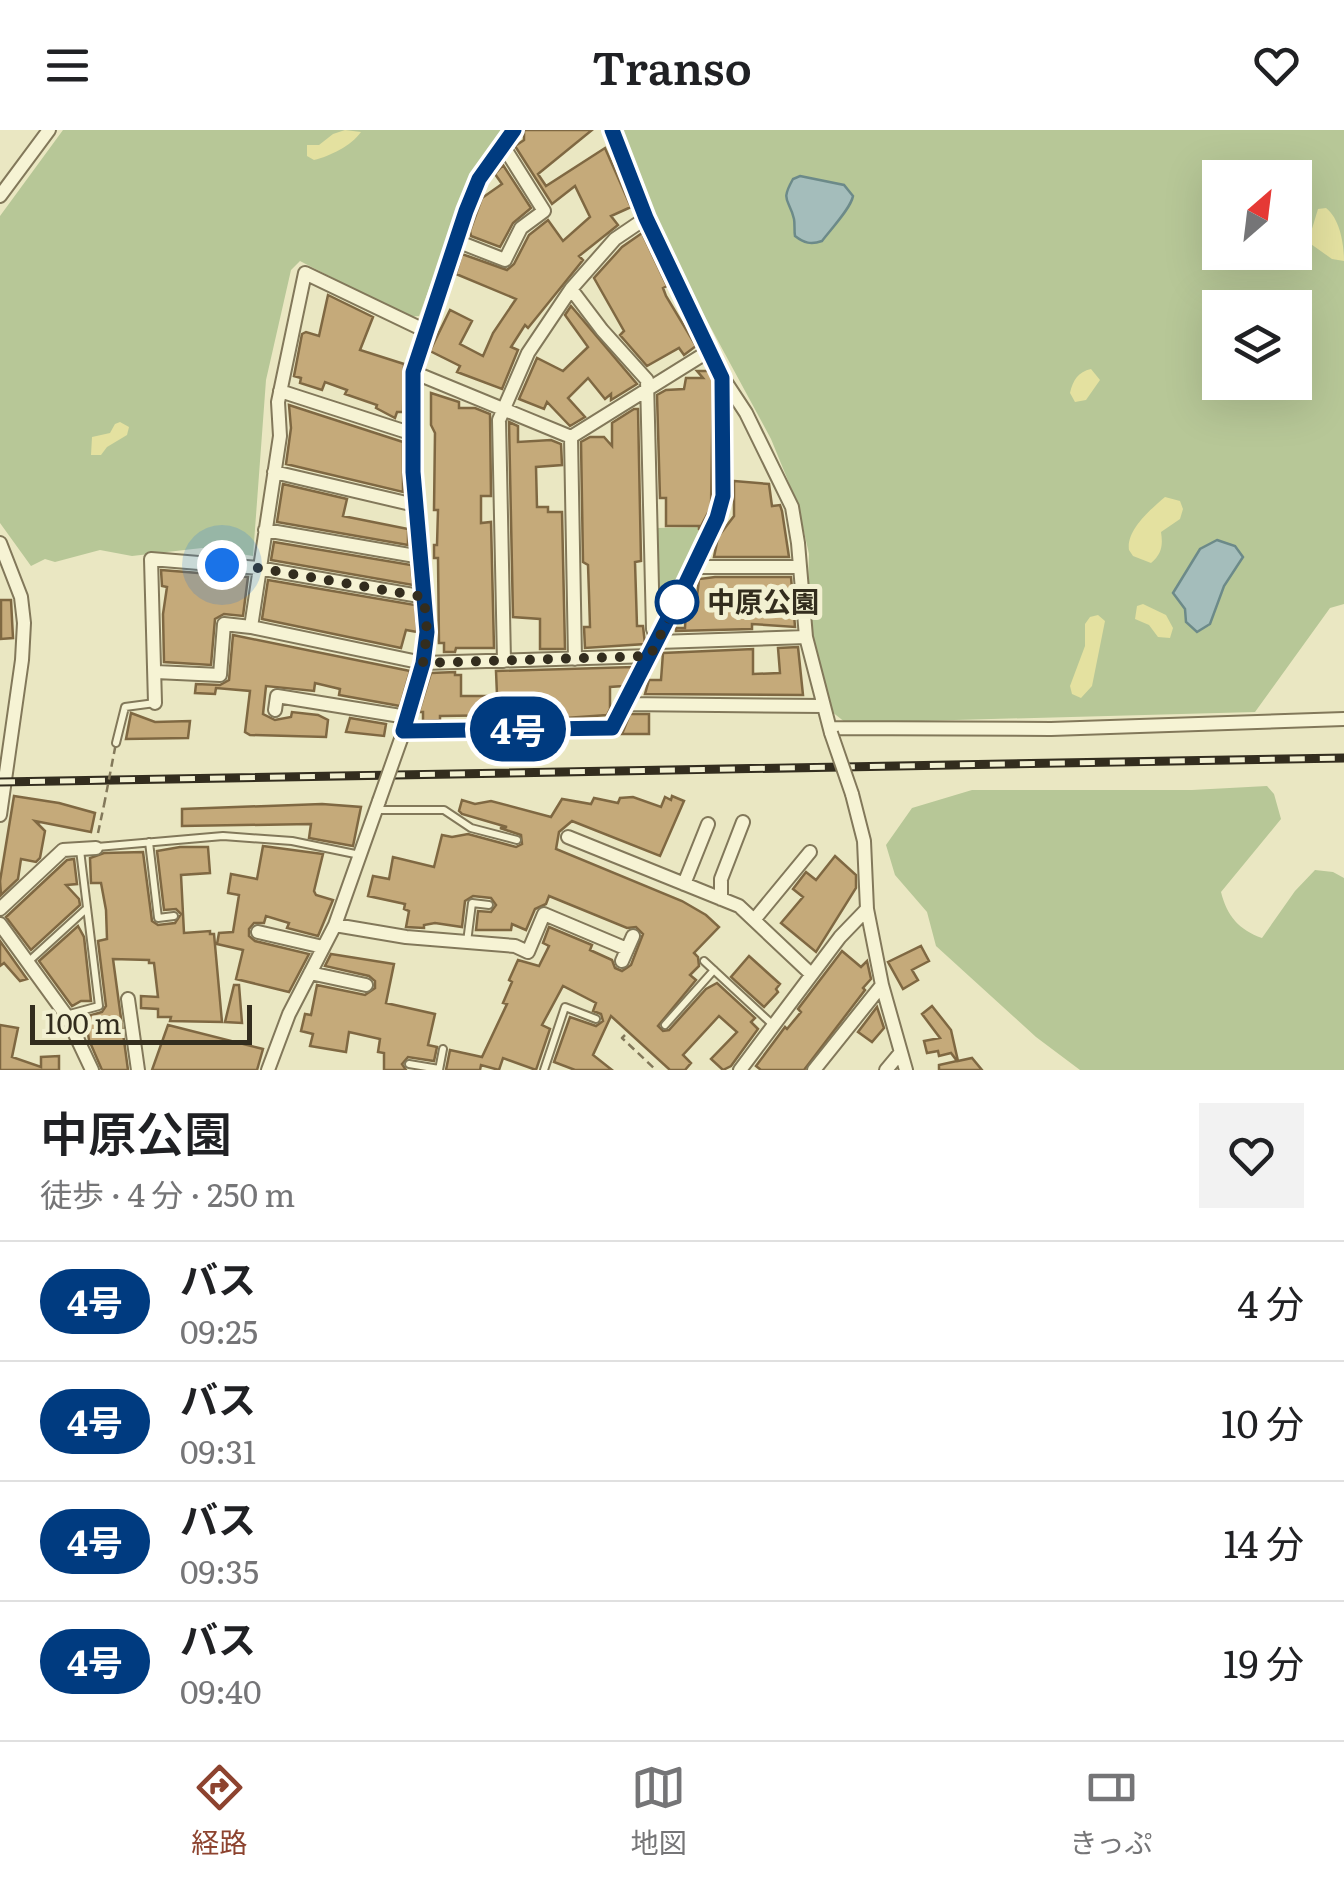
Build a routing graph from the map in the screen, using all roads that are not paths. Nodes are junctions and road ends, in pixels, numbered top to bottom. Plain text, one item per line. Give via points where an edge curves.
1 (49, 130) edge
2 (514, 130) edge
3 (612, 130) edge
4 (502, 144) junction
5 (0, 196) edge
6 (646, 218) junction
7 (454, 240) junction
8 (572, 289) junction
9 (426, 331) junction
10 (710, 351) junction
11 (413, 372) junction
12 (722, 378) junction
13 (648, 388) junction
14 (280, 391) junction
15 (506, 410) junction
16 (412, 434) junction
17 (571, 437) junction
18 (274, 472) junction
19 (415, 505) junction
20 (265, 530) junction
21 (0, 543) edge
22 (421, 557) junction
23 (694, 567) junction
24 (799, 567) junction
25 (258, 568) junction
26 (424, 597) junction
27 (250, 628) junction
28 (806, 638) junction
29 (658, 642) junction
30 (650, 656) junction
31 (575, 659) junction
32 (504, 661) junction
33 (423, 663) junction
34 (156, 672) junction
35 (272, 700) dead end
36 (155, 704) joint
37 (624, 704) junction
38 (823, 706) junction
39 (1344, 719) edge
40 (404, 729) junction
41 (830, 730) junction
42 (116, 743) road end
43 (377, 806) junction
44 (0, 815) edge
45 (744, 822) dead end
46 (708, 824) dead end
47 (568, 837) dead end
48 (517, 840) dead end
49 (149, 842) junction
50 (96, 848) joint
51 (80, 849) junction
52 (810, 852) dead end
53 (360, 855) junction
54 (684, 884) junction
55 (721, 899) junction
56 (489, 905) dead end
57 (86, 909) junction
58 (868, 909) junction
59 (0, 910) edge
60 (174, 916) dead end
61 (754, 920) junction
62 (0, 924) edge
63 (334, 926) junction
64 (258, 932) dead end
65 (467, 944) junction
66 (323, 948) junction
67 (627, 949) dead end
68 (704, 961) dead end
69 (28, 962) junction
70 (714, 970) junction
71 (310, 973) junction
72 (811, 974) junction
73 (882, 985) junction
74 (366, 986) dead end
75 (128, 999) dead end
76 (66, 1015) junction
77 (596, 1019) dead end
78 (772, 1024) junction
79 (666, 1025) dead end
80 (443, 1049) dead end
81 (901, 1052) junction
82 (409, 1064) dead end
83 (92, 1070) edge
84 (138, 1070) edge
85 (268, 1070) edge
86 (439, 1070) edge
87 (544, 1070) edge
88 (740, 1070) edge
89 (814, 1070) edge
90 (886, 1070) edge
91 (906, 1070) edge

1 - 5 street
2 - 4 street
3 - 6 street
4 - 7 street
4 - 7 street via 544,211 521,228 505,260
6 - 8 street via 615,238
6 - 10 street
7 - 9 street
8 - 13 street
8 - 15 street via 528,354
9 - 11 street
9 - 14 street via 305,273
10 - 12 street
10 - 13 street
11 - 15 street
11 - 16 street
12 - 23 street via 721,508
12 - 24 street via 792,507
13 - 17 street
13 - 29 street
14 - 16 street
14 - 18 street
15 - 17 street
15 - 32 street via 500,420
16 - 19 street
17 - 31 street
18 - 19 street
18 - 20 street
19 - 22 street
20 - 22 street
20 - 25 street
21 - 44 street via 24,623
22 - 26 street
23 - 24 street
23 - 29 street
24 - 28 street
25 - 26 street
25 - 27 street
25 - 34 street via 152,560
26 - 33 street
27 - 33 street
27 - 34 street via 224,624 220,675
28 - 29 street
28 - 38 street
29 - 30 street
30 - 31 street
30 - 37 street
31 - 32 street
32 - 33 street
33 - 40 street
34 - 36 street
35 - 40 street
36 - 42 lane via 125,706
37 - 38 street
37 - 40 street via 612,728
38 - 41 street
39 - 41 street
40 - 43 street, bridge
41 - 58 street, bridge via 864,841
43 - 48 lane via 444,810 470,828
43 - 53 street
45 - 55 street via 721,879
46 - 54 street
47 - 54 street
49 - 50 lane
49 - 53 lane via 223,836
49 - 60 lane via 158,918
50 - 51 street
51 - 57 lane
51 - 59 street via 63,850
52 - 61 street
53 - 63 street
54 - 55 street
55 - 61 street
56 - 65 lane via 472,903
57 - 69 lane
57 - 76 lane via 99,1006
58 - 72 street
58 - 73 street
61 - 72 street
62 - 69 street
63 - 65 street
63 - 66 street
64 - 66 street
65 - 67 street via 528,952 544,914
66 - 71 street
68 - 70 lane
69 - 76 street
70 - 78 lane
70 - 79 lane
71 - 74 street
71 - 85 street
72 - 78 street
73 - 81 street
73 - 89 street
75 - 84 street
76 - 83 street
77 - 87 lane via 565,1007
78 - 88 street
80 - 86 lane
81 - 90 street
81 - 91 street
82 - 86 lane

